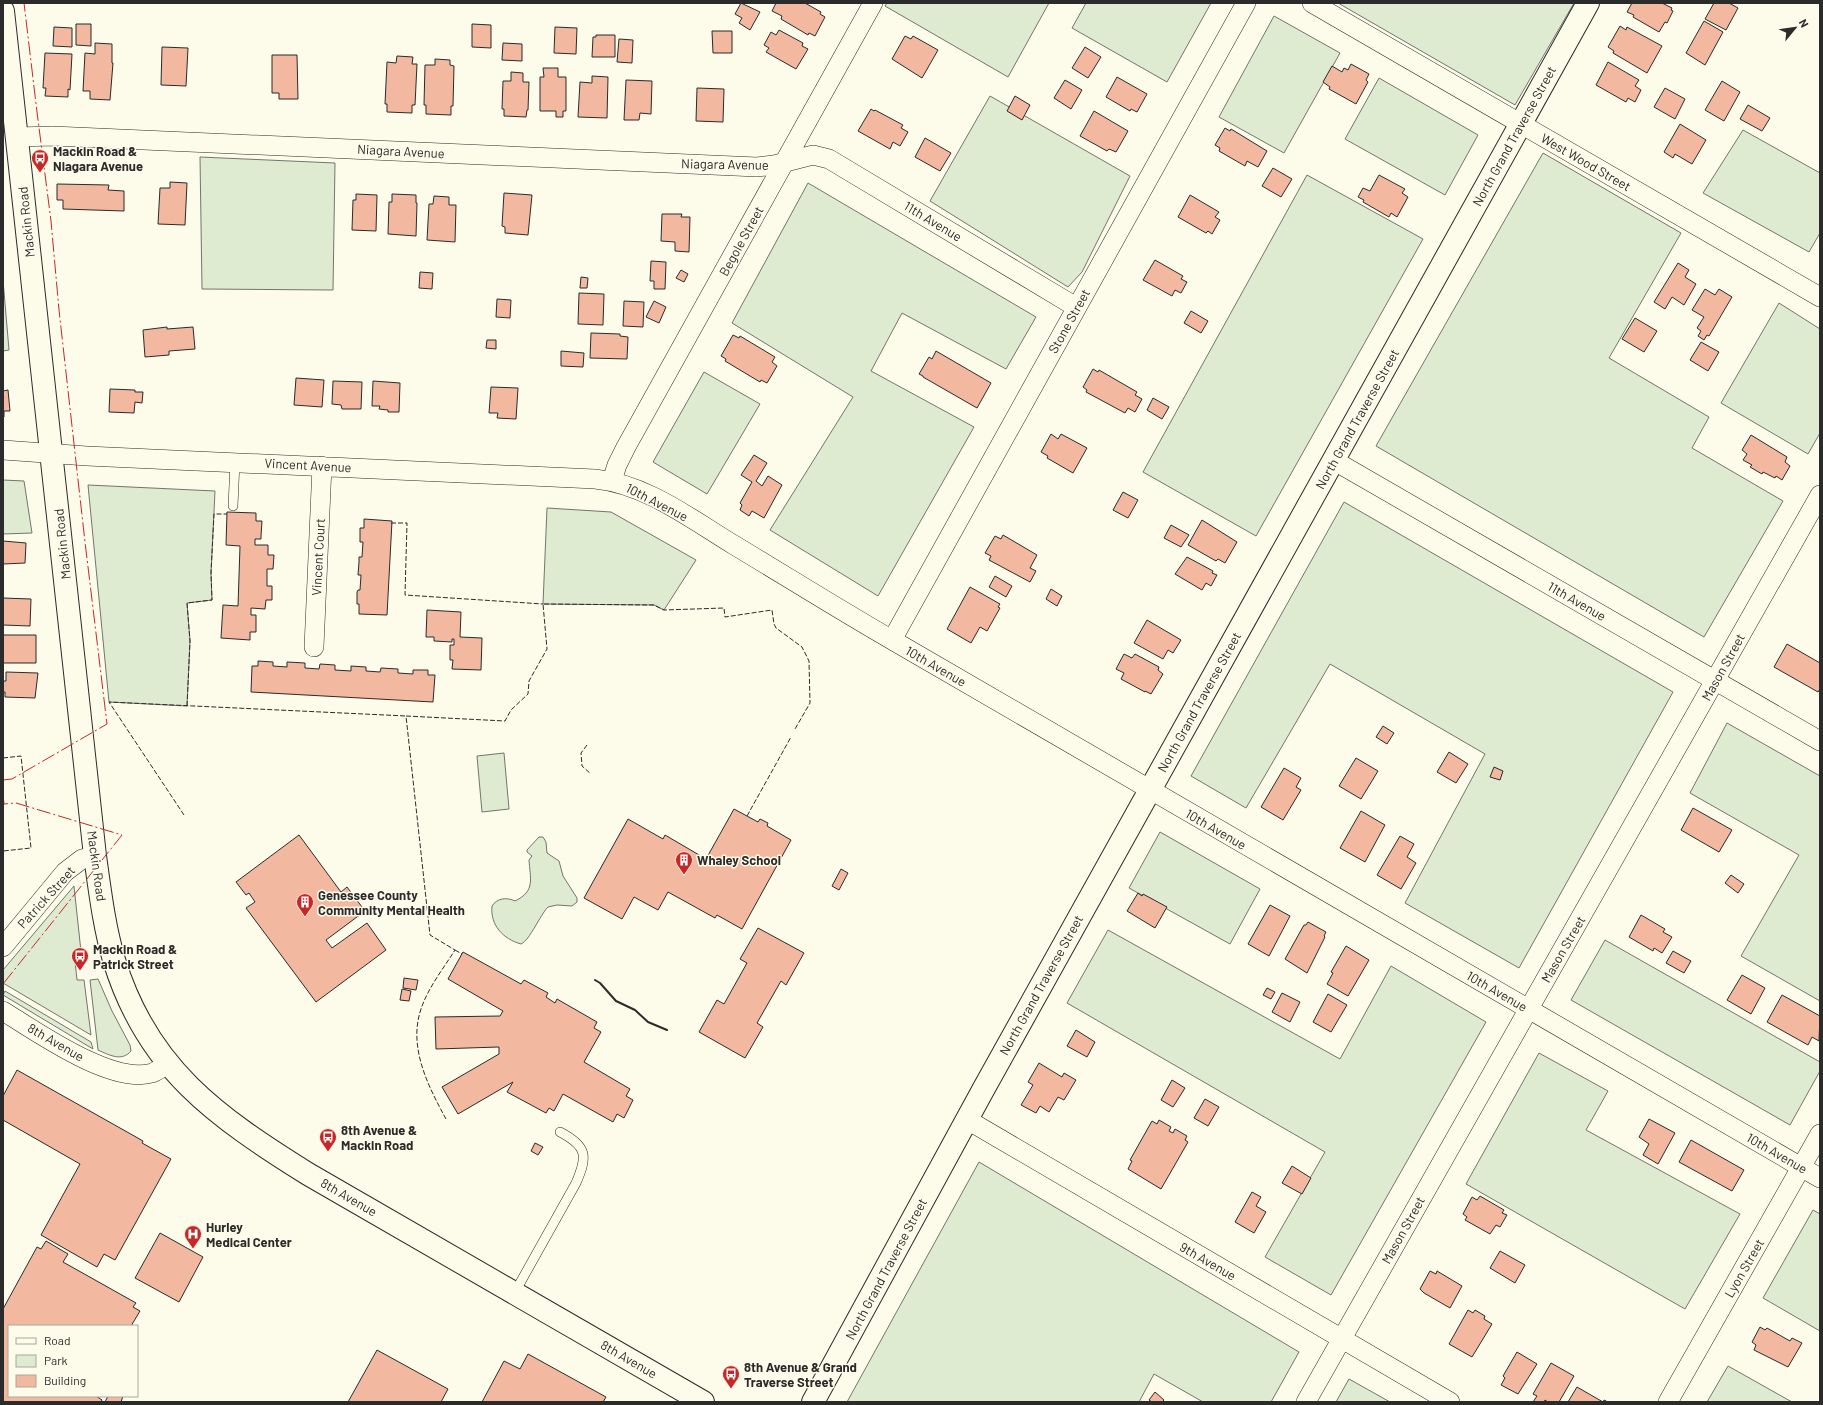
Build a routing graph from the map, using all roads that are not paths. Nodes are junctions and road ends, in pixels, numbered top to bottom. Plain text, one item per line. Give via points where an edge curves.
1 (873, 3) edge
2 (1246, 3) edge
3 (1312, 3) edge
4 (1588, 3) edge
5 (3, 12) edge
6 (1521, 124) junction
7 (17, 137) junction
8 (785, 162) junction
9 (1820, 297) edge
10 (1076, 307) junction
11 (3, 450) edge
12 (52, 453) junction
13 (1333, 460) junction
14 (235, 462) junction
15 (322, 466) junction
16 (612, 481) junction
17 (1820, 495) edge
18 (232, 506) dead end
19 (892, 640) junction
20 (314, 647) dead end
21 (1715, 680) junction
22 (1820, 741) edge
23 (1150, 790) junction
24 (95, 856) junction
25 (3, 947) edge
26 (1529, 1010) junction
27 (3, 1011) edge
28 (168, 1063) junction
29 (966, 1120) junction
30 (560, 1132) dead end
31 (1820, 1134) edge
32 (1801, 1167) junction
33 (1820, 1178) edge
34 (515, 1292) junction
35 (1341, 1340) junction
36 (703, 1402) edge
37 (813, 1402) edge
38 (1306, 1402) edge
39 (1450, 1402) edge
40 (1668, 1402) edge

1 - 8 street, Begole Street
2 - 10 street, Stone Street
3 - 6 street, West Wood Street
4 - 6 street, North Grand Traverse Street
5 - 7 street, Mackin Road
6 - 9 street, West Wood Street
6 - 13 street, North Grand Traverse Street
7 - 8 street, Niagara Avenue via 61,136 744,167
7 - 12 street, Mackin Road
8 - 10 street, 11th Avenue via 813,155 829,159
8 - 16 street, Begole Street via 626,447
10 - 19 street, Stone Street
11 - 12 street, Vincent Avenue
12 - 14 street, Vincent Avenue
12 - 24 street, Mackin Road
13 - 21 street, 11th Avenue
13 - 23 street, North Grand Traverse Street
14 - 15 street, Vincent Avenue
14 - 18 lane
15 - 16 street, Vincent Avenue
15 - 20 street, Vincent Court
16 - 19 street, 10th Avenue via 642,491 673,508
17 - 21 street, Mason Street
19 - 23 street, 10th Avenue
21 - 22 street, 11th Avenue
21 - 26 street, Mason Street
23 - 26 street, 10th Avenue
23 - 29 street, North Grand Traverse Street
24 - 25 street, Patrick Street via 82,860 65,872
24 - 28 street, Mackin Road via 107,932 119,975 138,1017
26 - 32 street, 10th Avenue
26 - 35 street, Mason Street
27 - 28 street, 8th Avenue via 69,1051 103,1066 146,1074 158,1071
28 - 34 street, 8th Avenue via 207,1104 256,1141 335,1190
29 - 35 street, 9th Avenue
29 - 37 street, North Grand Traverse Street
30 - 34 lane via 580,1145 583,1156 581,1170
31 - 32 street, Lyon Street
32 - 33 street, 10th Avenue
32 - 40 street, Lyon Street
34 - 36 street, 8th Avenue
35 - 38 street, Mason Street
35 - 39 street, 9th Avenue

